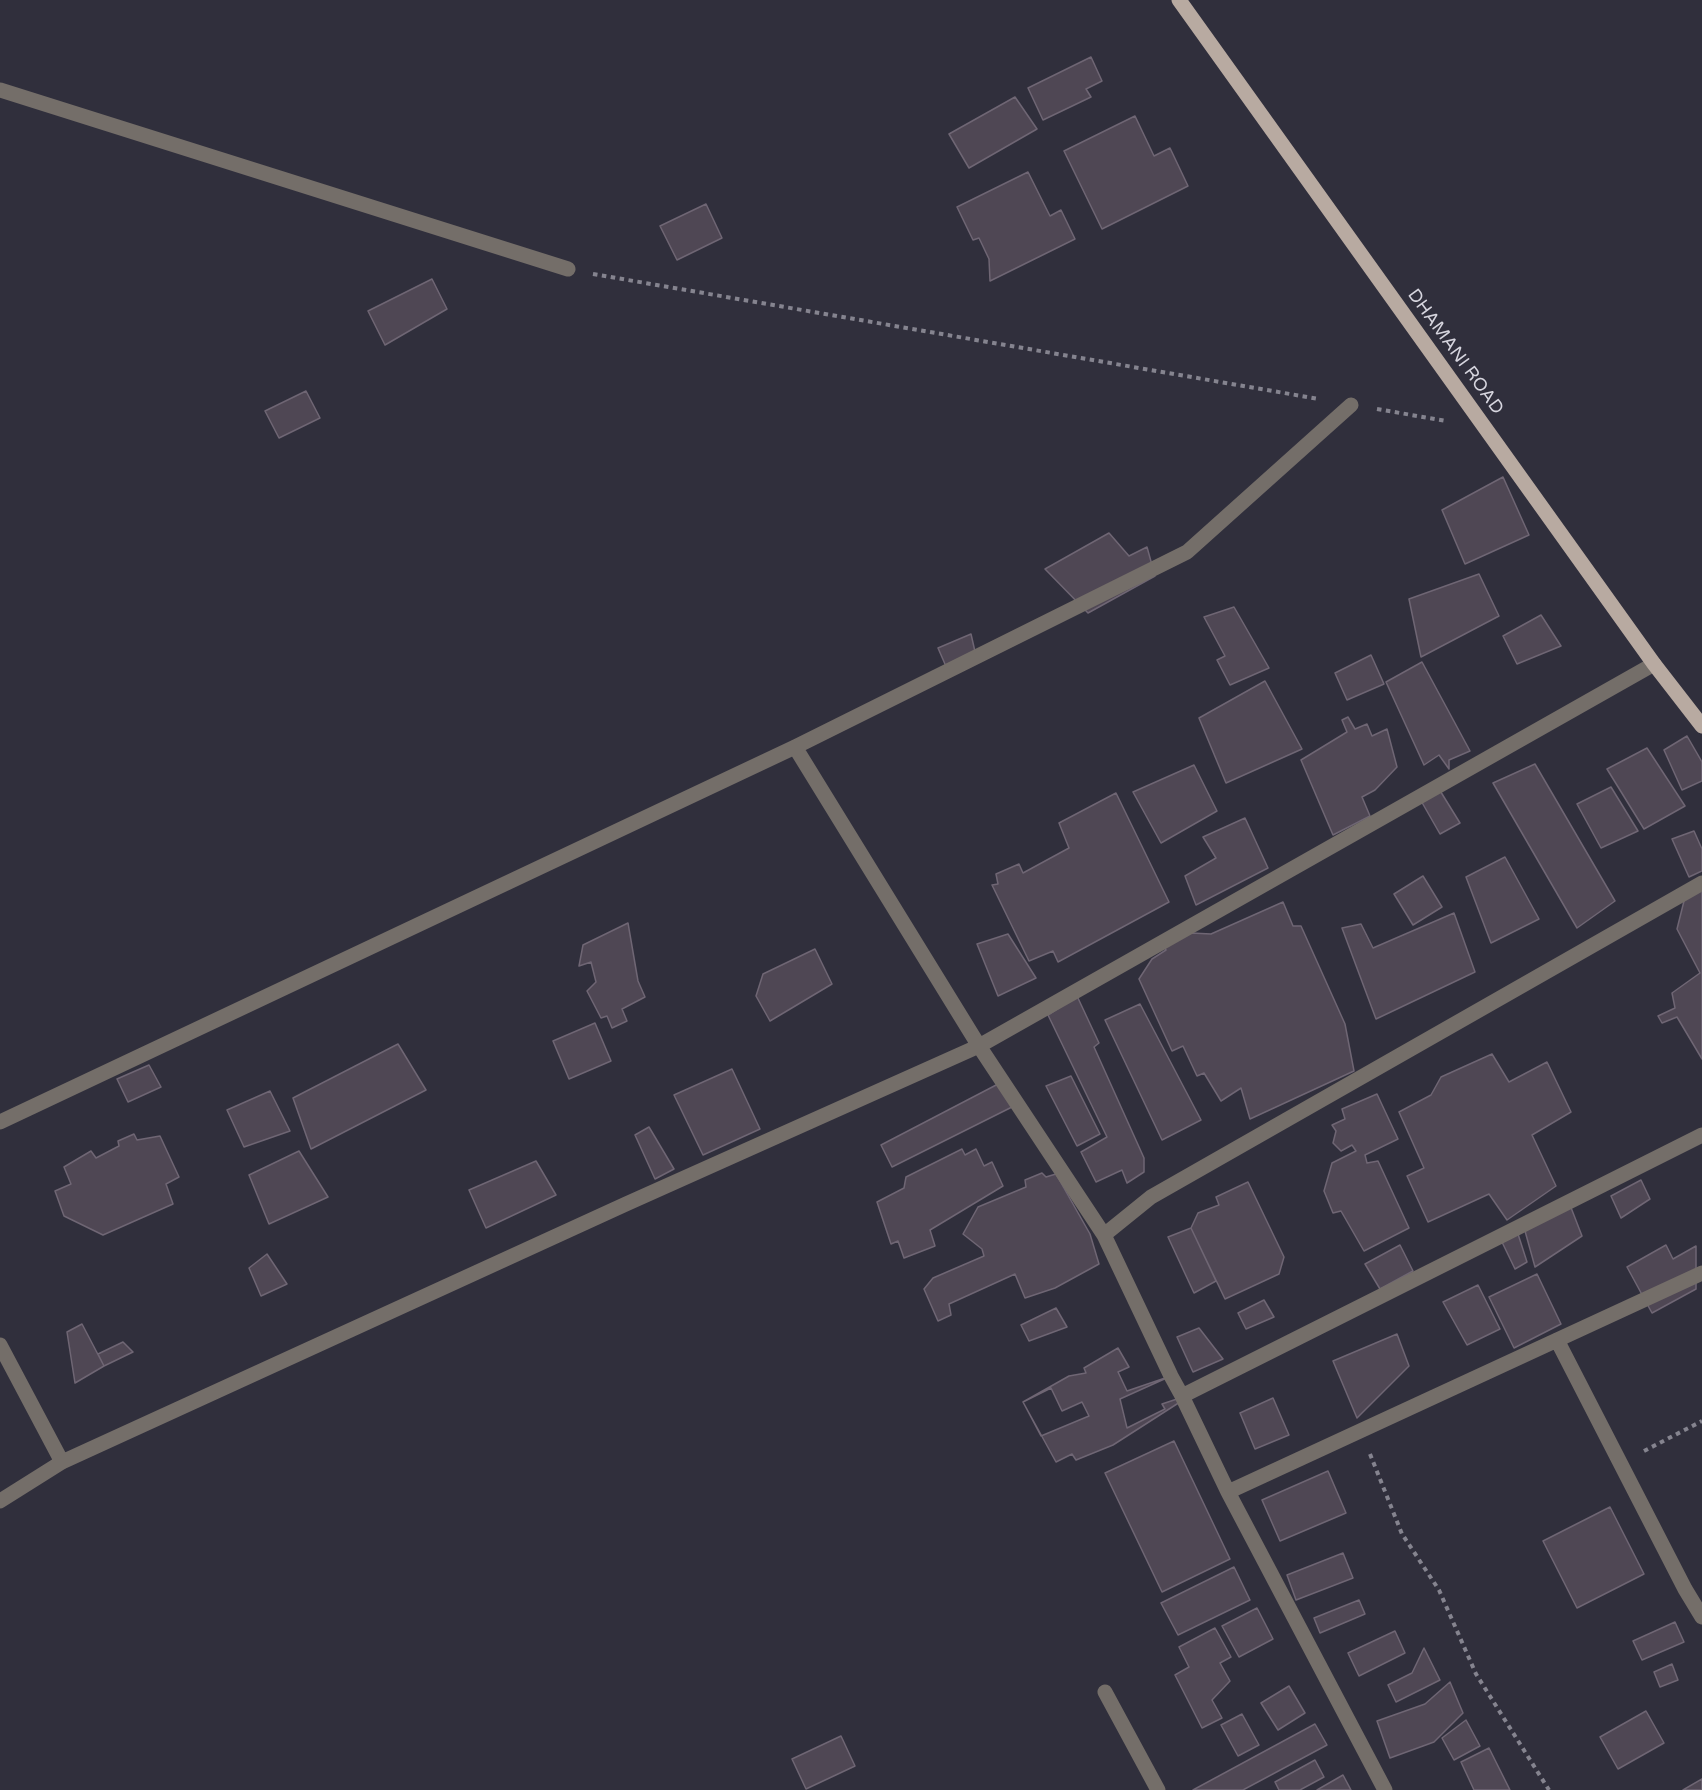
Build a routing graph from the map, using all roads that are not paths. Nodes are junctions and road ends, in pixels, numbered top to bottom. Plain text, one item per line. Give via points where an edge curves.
1 (1179, 0) edge
2 (0, 90) edge
3 (568, 269) road end
4 (1350, 405) road end
5 (1654, 663) junction
6 (1702, 726) edge
7 (795, 747) junction
8 (1702, 883) edge
9 (979, 1046) junction
10 (0, 1122) edge
11 (1702, 1135) edge
12 (1104, 1235) junction
13 (1702, 1273) edge
14 (1557, 1340) junction
15 (0, 1345) edge
16 (1182, 1396) junction
17 (62, 1462) junction
18 (1228, 1492) junction
19 (0, 1502) edge
20 (1702, 1617) edge
21 (1106, 1692) dead end
22 (1158, 1790) edge
23 (1385, 1790) edge

1 - 5 main road, DHAMANI ROAD
2 - 3 street
4 - 7 street via 1187,552
5 - 6 main road, DHAMANI ROAD
5 - 9 street
7 - 9 street
7 - 10 street
8 - 12 street via 1151,1197
9 - 12 street
9 - 17 street
11 - 16 street
12 - 16 street
13 - 14 street
14 - 18 street
14 - 20 street
15 - 17 street
16 - 18 street
17 - 19 street
18 - 23 street
21 - 22 street

